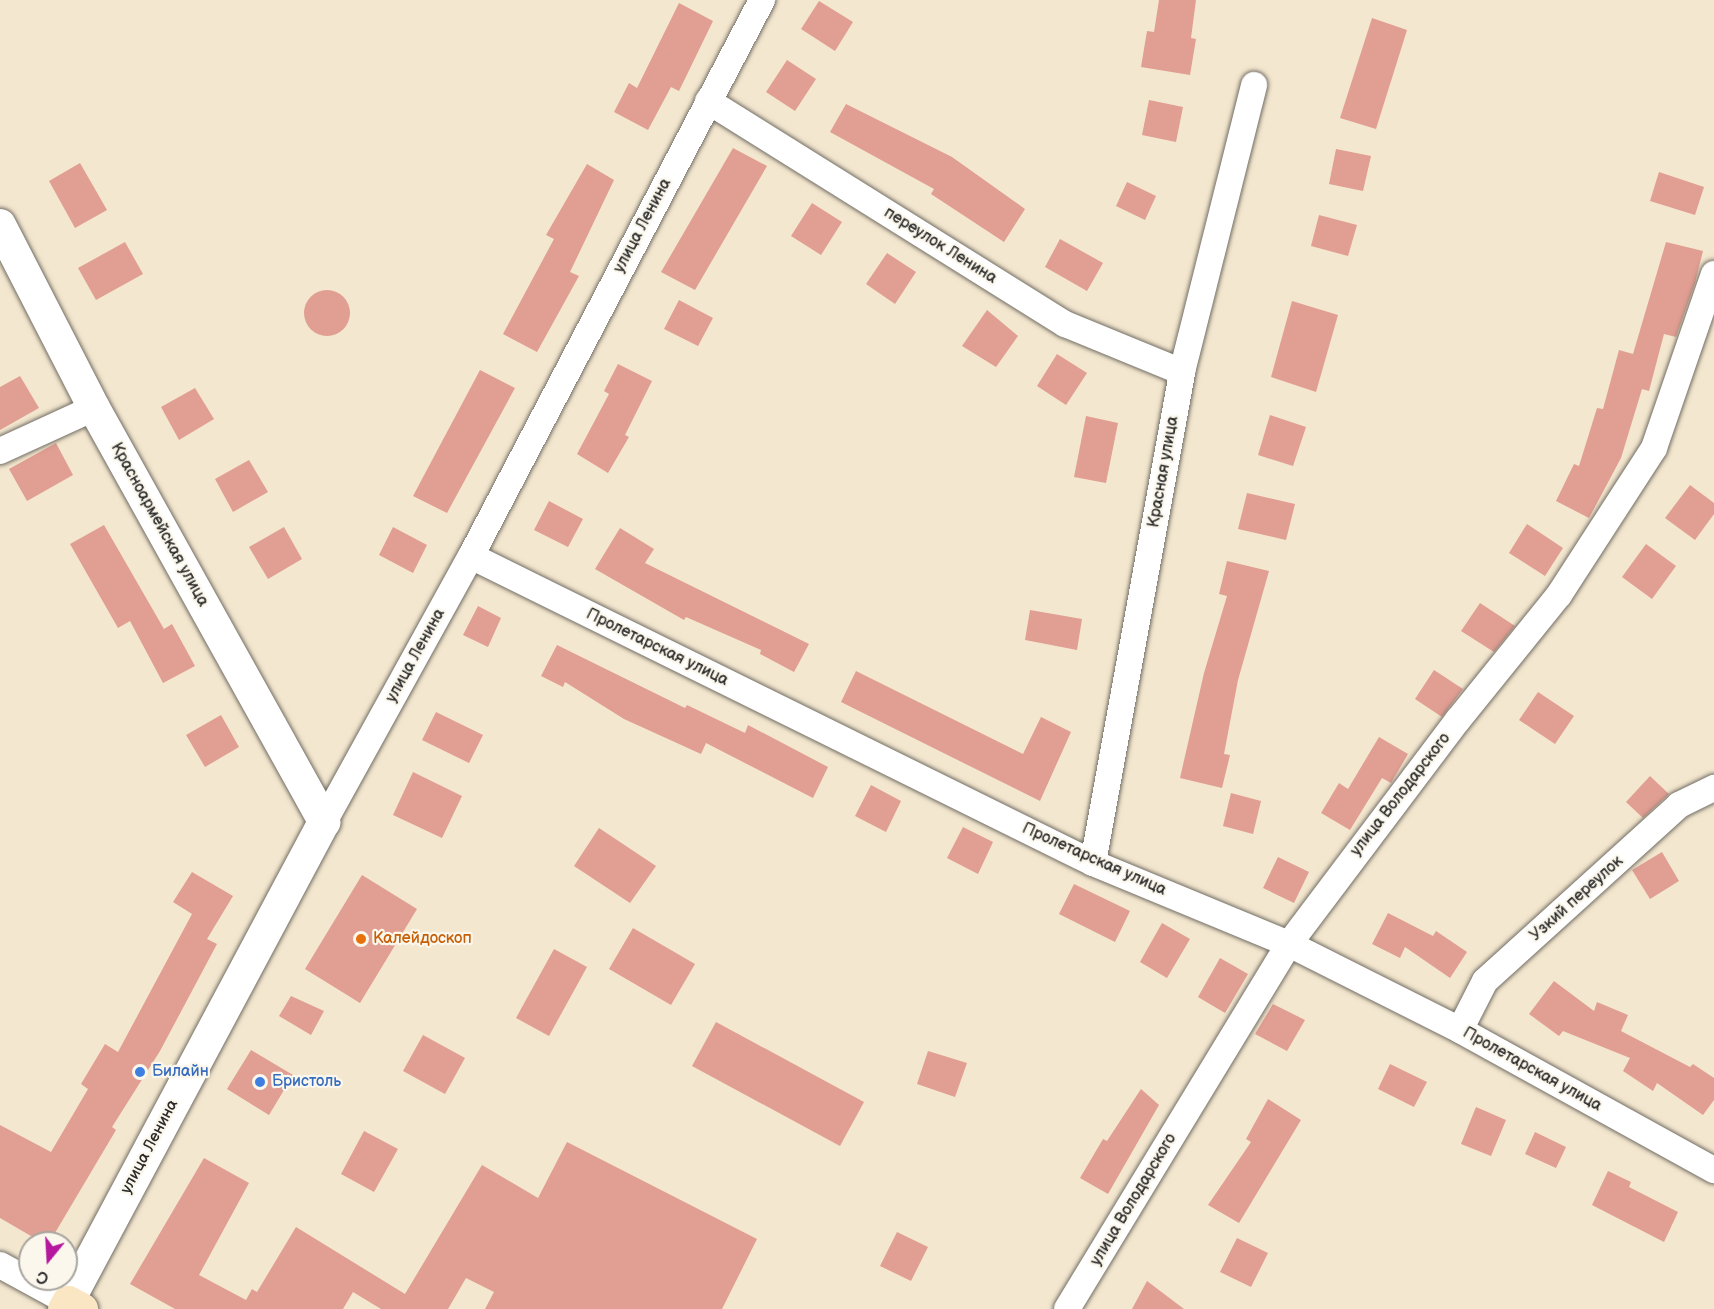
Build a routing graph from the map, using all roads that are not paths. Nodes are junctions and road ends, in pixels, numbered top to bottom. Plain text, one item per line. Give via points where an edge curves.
1 (762, 0) edge
2 (1254, 85) dead end
3 (708, 101) junction
4 (0, 225) edge
5 (1714, 274) edge
6 (1182, 372) junction
7 (94, 408) junction
8 (0, 451) edge
9 (471, 556) junction
10 (1714, 788) edge
11 (324, 822) junction
12 (1093, 863) junction
13 (1289, 944) junction
14 (1460, 1030) junction
15 (1714, 1170) edge
16 (0, 1265) edge
17 (71, 1307) edge
18 (1067, 1309) edge

1 - 3 street, улица Ленина
2 - 6 street, Красная улица
3 - 6 street, переулок Ленина via 1065,324
3 - 9 street, улица Ленина
4 - 7 street, Красноармейская улица
5 - 13 street, улица Володарского via 1654,448 1559,595 1451,729
6 - 12 street, Красная улица
7 - 8 street
7 - 11 street, Красноармейская улица
9 - 11 street, улица Ленина
9 - 12 street, Пролетарская улица
10 - 14 street, Узкий переулок via 1679,806 1485,981
11 - 17 street, улица Ленина
12 - 13 street, Пролетарская улица
13 - 14 street, Пролетарская улица
13 - 18 street, улица Володарского
14 - 15 street, Пролетарская улица
16 - 17 street

